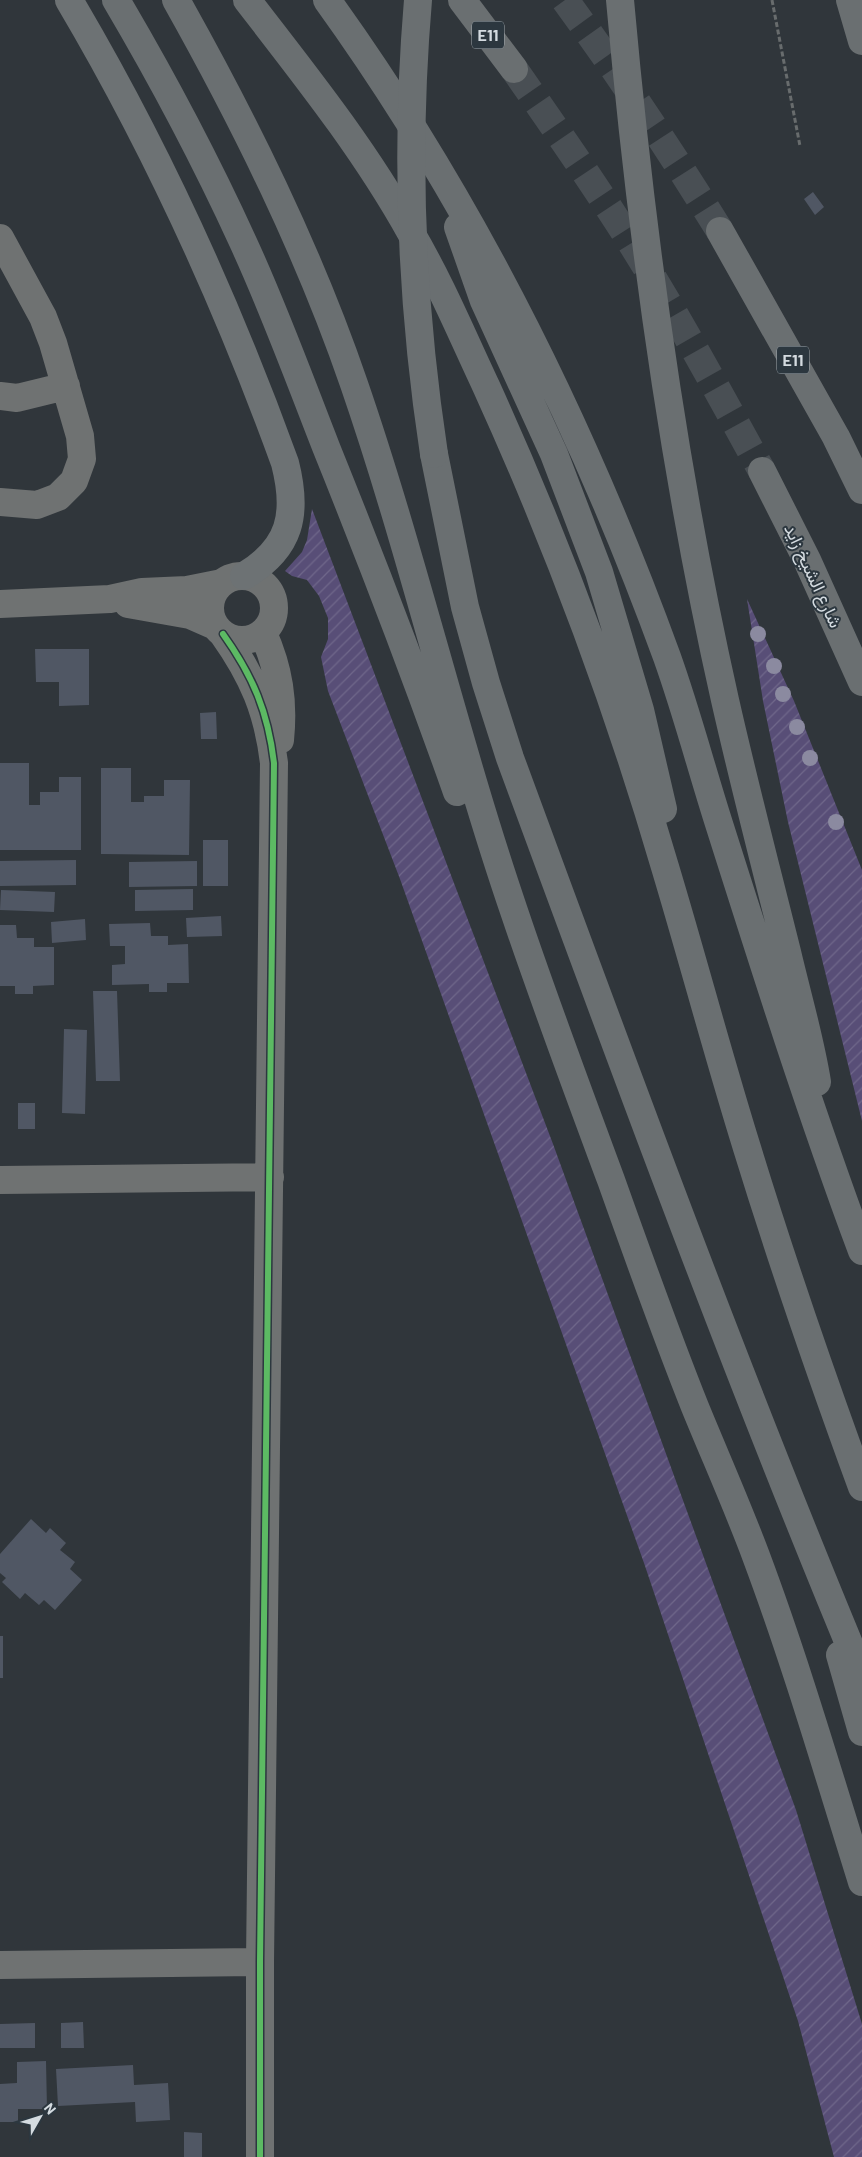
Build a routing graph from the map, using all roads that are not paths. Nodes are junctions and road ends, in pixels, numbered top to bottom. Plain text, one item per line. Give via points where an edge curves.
1 (69, 0) edge
2 (116, 0) edge
3 (176, 0) edge
4 (247, 0) edge
5 (327, 0) edge
6 (418, 0) edge
7 (462, 0) edge
8 (620, 0) edge
9 (850, 0) edge
10 (862, 41) edge
11 (514, 69) tunnel mouth
12 (446, 182) junction
13 (720, 231) tunnel mouth
14 (0, 238) edge
15 (66, 386) junction
16 (0, 396) edge
17 (762, 471) tunnel mouth
18 (862, 490) edge
19 (0, 502) edge
20 (233, 580) junction
21 (110, 599) junction
22 (0, 604) edge
23 (219, 630) junction
24 (262, 633) junction
25 (862, 682) edge
26 (274, 763) junction
27 (702, 993) junction
28 (549, 1014) junction
29 (824, 1150) junction
30 (270, 1178) junction
31 (0, 1180) edge
32 (862, 1251) edge
33 (862, 1488) edge
34 (814, 1559) junction
35 (862, 1676) edge
36 (862, 1732) edge
37 (862, 1882) edge
38 (260, 1962) junction
39 (0, 1965) edge
40 (260, 2157) edge

1 - 20 main road via 156,159 209,274 285,464 291,487 286,533 272,555 259,567
2 - 28 highway via 195,143 243,241 286,342 403,644 493,889
3 - 28 highway via 258,154 296,238 352,378 402,534 492,846
4 - 27 highway via 383,186 412,233 465,340 511,441 592,645 665,864
5 - 12 highway via 390,91
6 - 34 highway, bridge via 412,86 411,229 422,378 465,607 510,758 698,1261
7 - 11 highway, E11
8 - 29 highway via 639,192 683,494 725,702 806,1026 817,1083
9 - 10 highway
12 - 27 highway via 484,301 554,454 596,564 655,769
12 - 29 highway via 546,369 631,560 669,661
13 - 18 highway, E11 via 836,437
14 - 15 street via 43,318
15 - 16 street via 17,398
15 - 19 street via 82,448 82,459 74,481 48,502
17 - 25 highway, شارع الشيخ زايد via 807,560
20 - 21 street via 187,590 142,592
20 - 23 street via 214,592 210,603 210,615
20 - 24 street via 254,579 264,584 270,594 274,604 272,620
21 - 22 street
21 - 23 street via 190,615
23 - 24 street via 243,641
23 - 26 street via 240,657 264,708
24 - 26 street via 278,674 282,697 280,741
26 - 30 street
27 - 33 highway via 746,1147
28 - 37 highway via 661,1318 758,1559
29 - 32 highway
30 - 31 street
30 - 38 street
34 - 35 highway
34 - 36 highway
38 - 39 street
38 - 40 street

